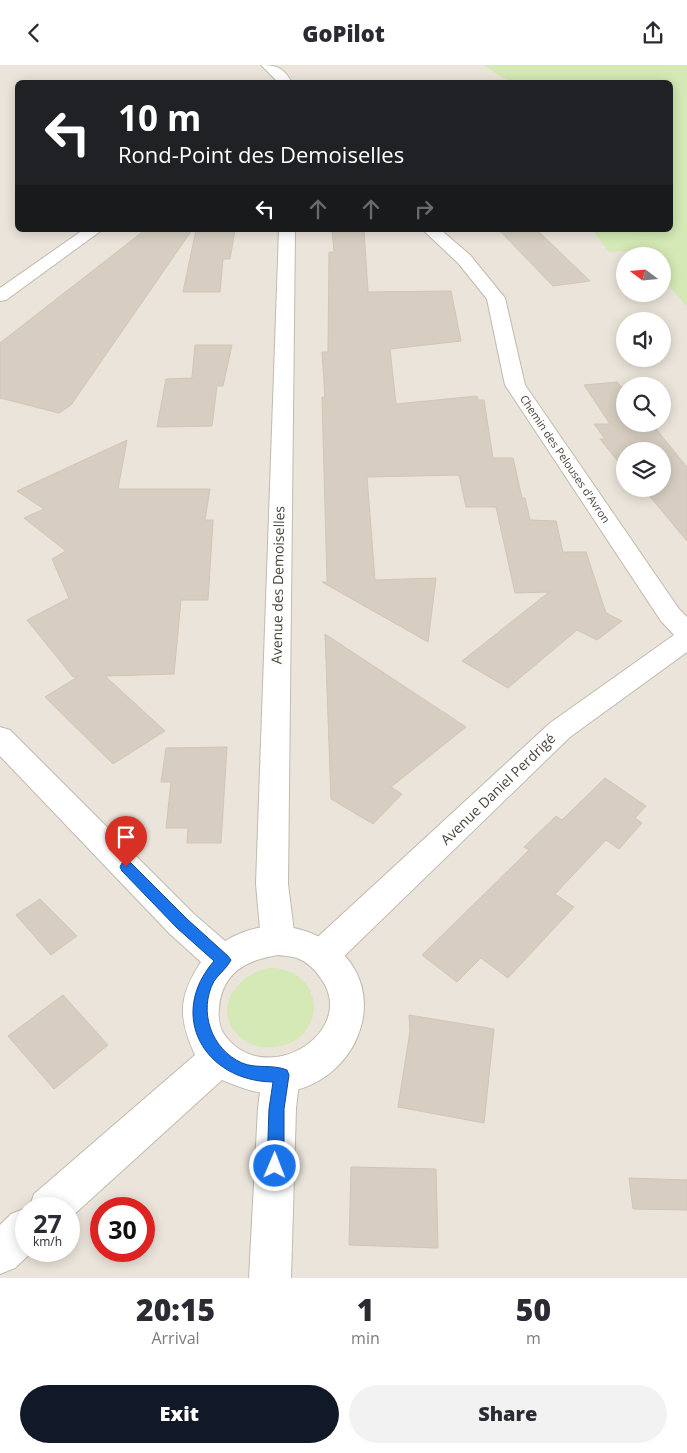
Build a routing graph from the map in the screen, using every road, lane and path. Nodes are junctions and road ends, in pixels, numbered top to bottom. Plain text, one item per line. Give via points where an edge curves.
1 (267, 65) edge
2 (283, 80) edge
3 (91, 232) edge
4 (287, 232) edge
5 (433, 232) edge
6 (0, 296) edge
7 (687, 632) edge
8 (687, 639) edge
9 (0, 738) edge
10 (278, 940) junction
11 (322, 955) junction
12 (223, 960) junction
13 (220, 1057) junction
14 (282, 1075) junction
15 (62, 1197) edge
16 (15, 1239) edge
17 (0, 1253) edge
18 (270, 1278) edge

1 - 2 street
3 - 6 street
4 - 10 street, Avenue des Demoiselles via 272,884
5 - 7 street, Chemin des Pelouses d'Avron via 464,259 496,298 515,385 670,615
8 - 11 street, Avenue Daniel Perdrigé via 560,730
9 - 12 street via 182,924
10 - 11 street via 301,944
10 - 12 street via 248,946
11 - 14 street via 338,970 346,990 348,1012 341,1034 326,1053 306,1068
12 - 13 street via 209,977 201,997 200,1019 206,1039
13 - 14 street via 238,1069 259,1075
13 - 15 street
14 - 18 street via 276,1109
16 - 17 street

